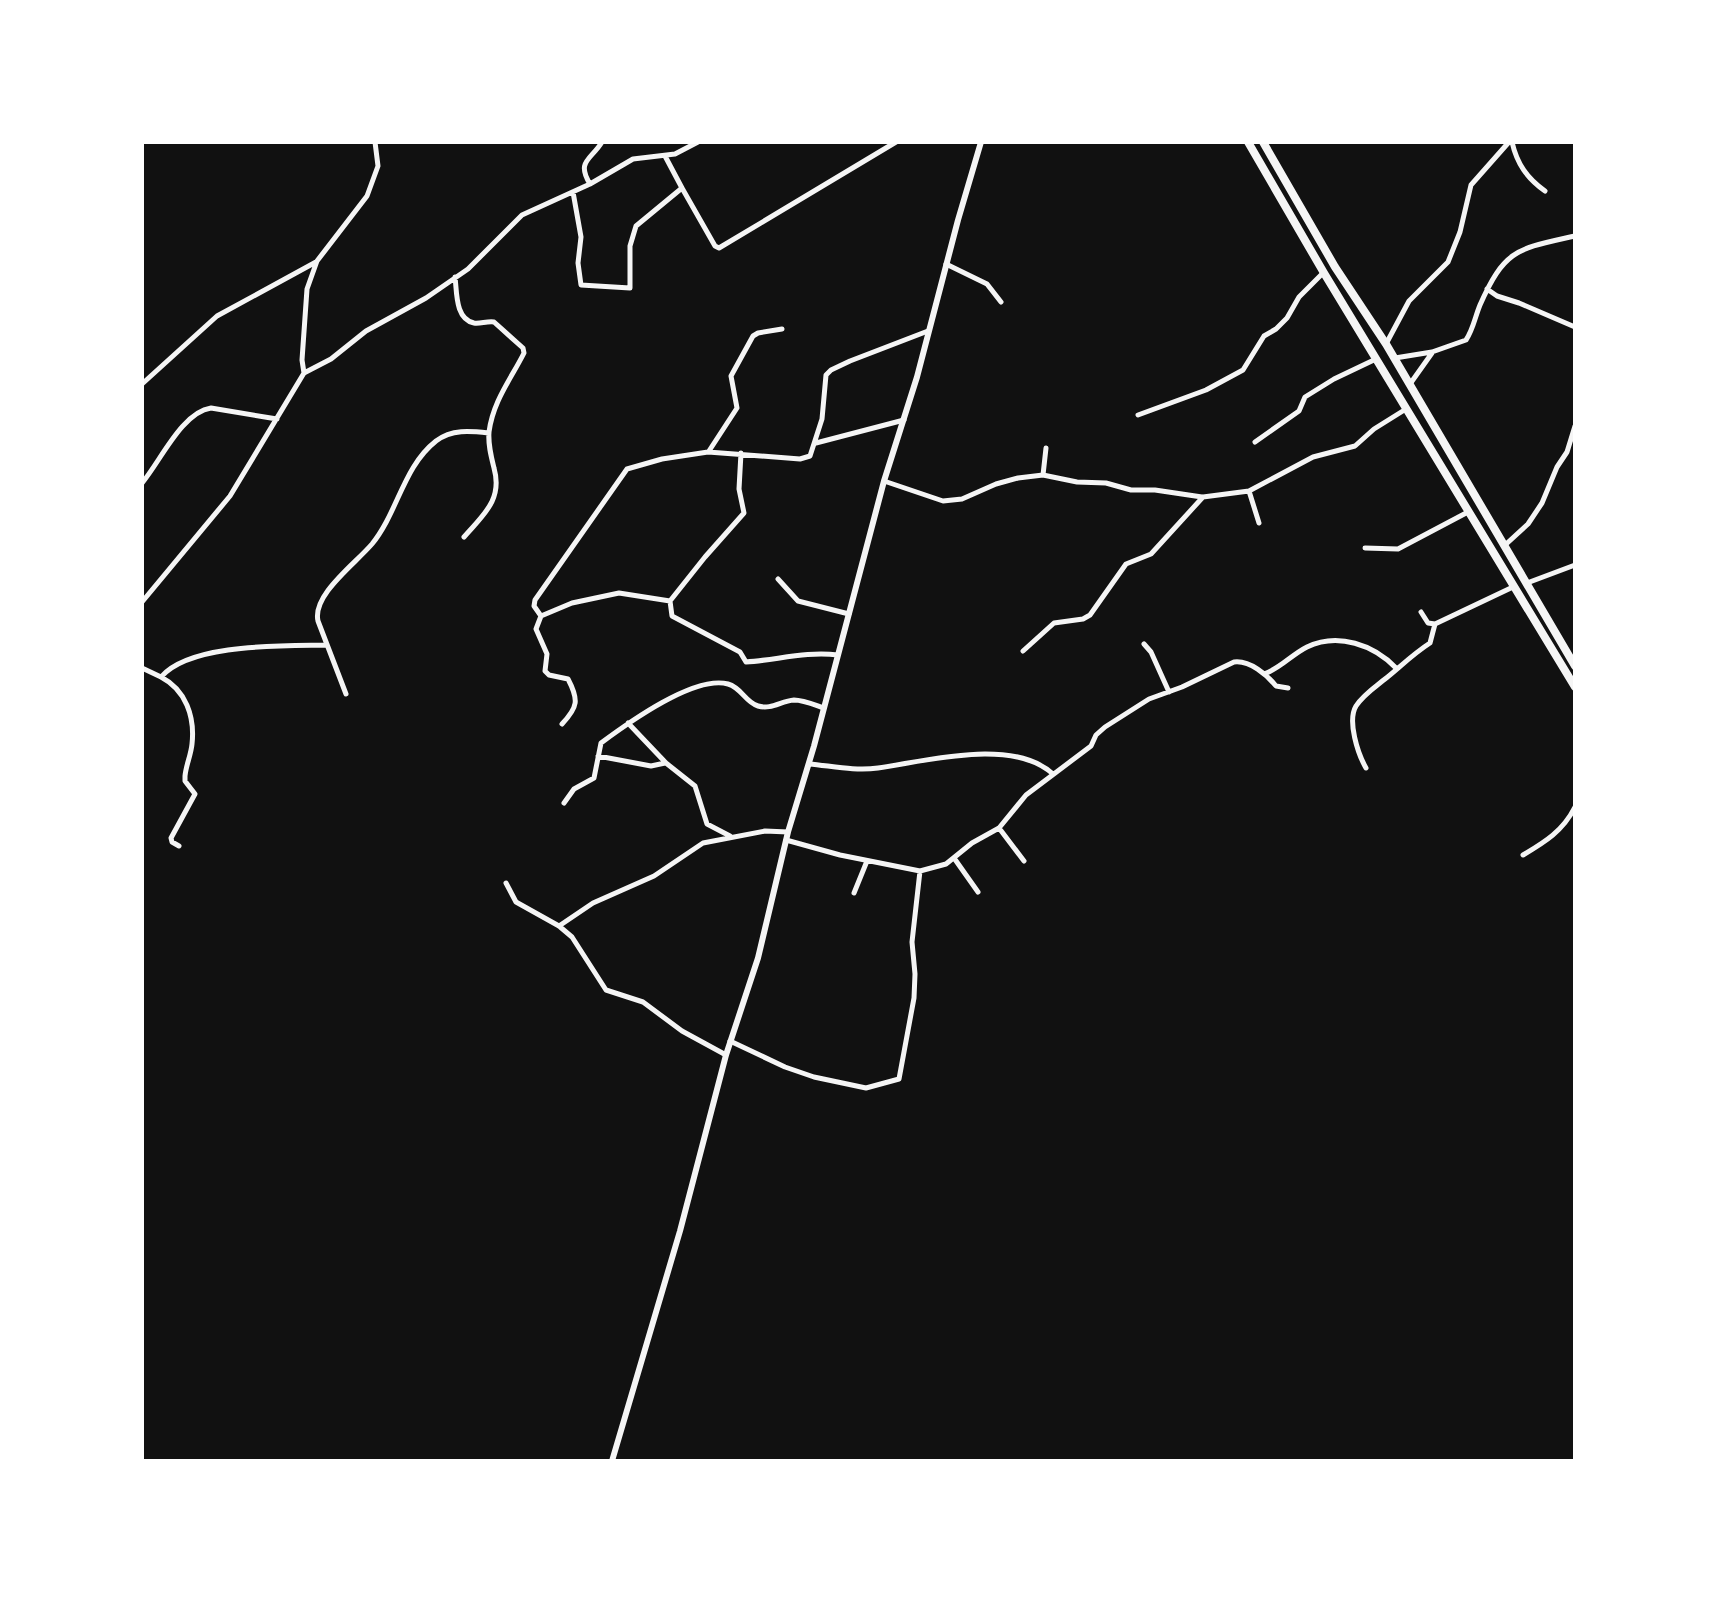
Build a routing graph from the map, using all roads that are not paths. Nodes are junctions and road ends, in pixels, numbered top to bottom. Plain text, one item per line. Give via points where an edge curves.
1 (375, 142) edge
2 (602, 142) edge
3 (698, 142) edge
4 (896, 142) edge
5 (981, 142) edge
6 (1248, 142) edge
7 (1263, 142) edge
8 (1510, 142) edge
9 (665, 156) junction
10 (590, 184) junction
11 (682, 188) junction
12 (1545, 191) dead end
13 (573, 192) junction
14 (1575, 236) edge
15 (317, 261) junction
16 (946, 264) junction
17 (1324, 273) junction
18 (455, 277) junction
19 (1487, 289) junction
20 (1001, 302) dead end
21 (1575, 327) edge
22 (782, 329) dead end
23 (928, 331) junction
24 (1386, 344) junction
25 (1432, 352) junction
26 (1395, 358) junction
27 (1377, 359) junction
28 (304, 373) junction
29 (142, 384) edge
30 (1409, 385) junction
31 (1407, 408) junction
32 (1138, 415) dead end
33 (277, 419) junction
34 (904, 419) junction
35 (1575, 426) edge
36 (489, 433) junction
37 (1255, 442) dead end
38 (816, 443) junction
39 (1046, 448) dead end
40 (708, 452) junction
41 (741, 453) junction
42 (1043, 475) junction
43 (884, 481) junction
44 (142, 483) edge
45 (1249, 491) junction
46 (1203, 497) junction
47 (1468, 512) junction
48 (1259, 523) dead end
49 (464, 537) dead end
50 (1503, 547) junction
51 (1365, 548) dead end
52 (1575, 565) edge
53 (778, 579) dead end
54 (1525, 583) junction
55 (142, 585) edge
56 (1513, 587) junction
57 (150, 591) junction
58 (670, 601) junction
59 (142, 602) edge
60 (1421, 612) dead end
61 (849, 614) junction
62 (541, 616) junction
63 (1435, 624) junction
64 (1144, 644) dead end
65 (327, 645) junction
66 (1023, 651) dead end
67 (838, 655) junction
68 (1575, 666) edge
69 (142, 668) edge
70 (1396, 668) junction
71 (1264, 674) junction
72 (161, 677) junction
73 (1575, 687) edge
74 (1288, 688) dead end
75 (1169, 692) junction
76 (346, 694) dead end
77 (824, 708) junction
78 (628, 723) junction
79 (562, 724) dead end
80 (598, 756) junction
81 (666, 763) junction
82 (809, 764) junction
83 (1366, 768) dead end
84 (1053, 774) junction
85 (564, 803) dead end
86 (1575, 807) edge
87 (999, 828) junction
88 (788, 832) junction
89 (730, 836) junction
90 (786, 840) junction
91 (179, 846) dead end
92 (1523, 855) dead end
93 (954, 858) junction
94 (867, 861) junction
95 (1024, 861) dead end
96 (920, 871) junction
97 (506, 883) dead end
98 (978, 892) dead end
99 (854, 893) dead end
100 (559, 926) junction
101 (730, 1041) junction
102 (726, 1055) junction
103 (612, 1461) edge

1 - 15 street via 378,166 367,196
2 - 10 street via 584,166
3 - 9 street
4 - 11 street via 719,248
5 - 16 street
6 - 17 highway
7 - 24 highway
8 - 12 street via 1531,181
8 - 24 street via 1471,185 1448,262 1409,301
9 - 10 street via 641,156
9 - 11 street
10 - 13 street
11 - 13 street via 636,226 626,289 581,285
13 - 18 street via 522,215
14 - 19 street via 1521,249 1497,269
15 - 28 street via 304,309
15 - 29 street via 217,316
16 - 20 street via 987,284
16 - 23 street
17 - 27 highway
17 - 32 street via 1299,297 1287,318 1264,336 1243,370
18 - 28 street
18 - 36 street via 459,308 467,319 494,322 523,348 495,403
19 - 21 street
19 - 25 street via 1466,340
22 - 40 street via 753,336 731,376 737,408
23 - 34 street
23 - 38 street via 831,370 824,381
24 - 26 highway
25 - 26 street
25 - 30 street
26 - 30 highway
27 - 31 highway
27 - 37 street via 1305,397 1299,411
28 - 33 street
30 - 50 highway
31 - 45 street via 1355,446 1313,457
31 - 47 highway
33 - 44 street via 202,410
33 - 57 street via 230,496
34 - 38 street
34 - 43 street
35 - 50 street via 1542,503
36 - 49 street via 495,500
36 - 65 street via 457,431 439,438 418,457 380,534 317,606
38 - 41 street via 806,458
39 - 42 street
40 - 41 street
40 - 62 street via 623,472 535,600
41 - 58 street via 744,513
42 - 43 street via 943,501
42 - 46 street
43 - 61 street
45 - 46 street
45 - 48 street
46 - 66 street via 1151,554 1126,564 1090,615 1054,623
47 - 51 street via 1398,549
47 - 56 highway
50 - 54 highway
52 - 54 street
53 - 61 street via 798,601
54 - 68 highway
55 - 57 street
56 - 63 street
56 - 73 highway
57 - 59 street
58 - 62 street via 619,593
58 - 67 street via 672,616 740,652 746,662
60 - 63 street
61 - 67 street
62 - 79 street via 536,629 547,654 546,674 568,679 576,705
63 - 70 street via 1430,643
64 - 75 street
65 - 72 street via 207,654 177,663
65 - 76 street
67 - 77 street
69 - 72 street
70 - 71 street via 1356,642 1321,643
70 - 83 street via 1354,711
71 - 74 street via 1276,686
71 - 75 street via 1234,662
72 - 91 street via 185,698 192,730 185,776 195,794 171,838
75 - 84 street via 1105,727 1091,746
77 - 78 street via 794,700 757,706 739,688 720,682 667,700
77 - 82 street
78 - 80 street via 601,743
78 - 81 street
80 - 81 street via 651,766
80 - 85 street via 594,778 574,789
81 - 89 street via 695,786 707,824
82 - 84 street via 875,768 959,755 997,755 1036,761
82 - 88 street
84 - 87 street via 1026,795
86 - 92 street via 1560,830
87 - 93 street
87 - 95 street
88 - 89 street
88 - 90 street
89 - 100 street via 703,843 654,876 593,903
90 - 94 street
90 - 101 street via 758,958
93 - 96 street
93 - 98 street
94 - 96 street
94 - 99 street
96 - 101 street via 912,942 914,998 899,1079 866,1088 814,1077
97 - 100 street via 519,905
100 - 102 street via 579,946 606,990 643,1002
101 - 102 street
102 - 103 street

